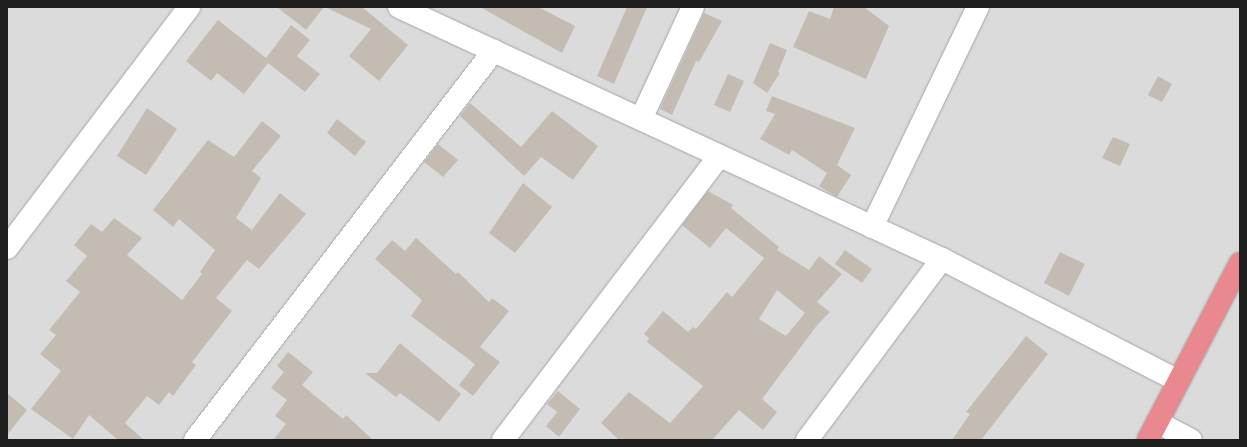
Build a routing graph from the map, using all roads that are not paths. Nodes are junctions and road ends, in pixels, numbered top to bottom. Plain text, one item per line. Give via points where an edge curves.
1 (189, 7) edge
2 (693, 7) edge
3 (978, 7) edge
4 (411, 10) edge
5 (494, 51) junction
6 (641, 119) junction
7 (719, 156) junction
8 (872, 227) junction
9 (7, 248) edge
10 (942, 259) junction
11 (1240, 263) edge
12 (1178, 381) junction
13 (1153, 432) edge
14 (195, 440) edge
15 (503, 440) edge
16 (807, 440) edge
17 (1191, 440) edge

1 - 9 street
2 - 6 street
3 - 8 street
4 - 5 street
5 - 6 street
5 - 14 street
6 - 7 street
7 - 8 street
7 - 15 street
8 - 10 street
10 - 12 street
10 - 16 street
11 - 12 highway
12 - 13 highway
13 - 17 street

